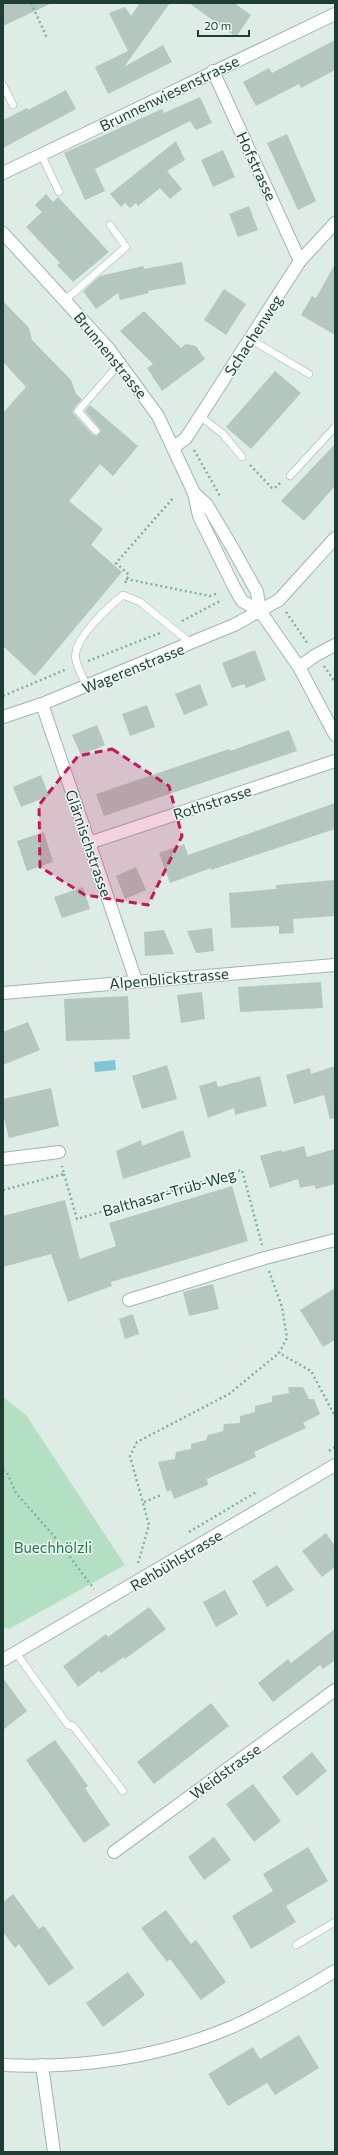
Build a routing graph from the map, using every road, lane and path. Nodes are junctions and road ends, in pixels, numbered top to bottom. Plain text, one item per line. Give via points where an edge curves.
1 (31, 3) edge
2 (335, 14) edge
3 (47, 38) dead end
4 (212, 71) junction
5 (3, 85) edge
6 (14, 105) dead end
7 (41, 154) junction
8 (3, 173) edge
9 (59, 192) dead end
10 (335, 223) edge
11 (110, 225) dead end
12 (3, 233) edge
13 (300, 262) junction
14 (65, 300) junction
15 (250, 339) junction
16 (120, 363) junction
17 (309, 374) dead end
18 (200, 416) junction
19 (335, 427) edge
20 (96, 431) dead end
21 (173, 448) junction
22 (242, 457) joint
23 (290, 476) dead end
24 (278, 485) dead end
25 (194, 493) junction
26 (174, 497) dead end
27 (335, 538) edge
28 (126, 579) junction
29 (219, 593) dead end
30 (123, 596) junction
31 (222, 600) dead end
32 (260, 611) junction
33 (171, 627) junction
34 (192, 644) junction
35 (335, 645) edge
36 (77, 665) junction
37 (299, 667) junction
38 (87, 686) junction
39 (3, 696) edge
40 (42, 704) junction
41 (3, 717) edge
42 (335, 735) edge
43 (335, 761) edge
44 (89, 843) junction
45 (335, 965) edge
46 (136, 981) junction
47 (3, 993) edge
48 (59, 1152) joint
49 (3, 1159) edge
50 (64, 1174) junction
51 (3, 1190) edge
52 (335, 1240) edge
53 (265, 1258) junction
54 (129, 1300) dead end
55 (278, 1353) junction
56 (335, 1416) edge
57 (335, 1465) edge
58 (3, 1470) edge
59 (161, 1495) dead end
60 (144, 1502) junction
61 (138, 1563) dead end
62 (94, 1589) dead end
63 (16, 1653) junction
64 (4, 1659) edge
65 (335, 1690) edge
66 (123, 1791) dead end
67 (114, 1852) dead end
68 (335, 1922) edge
69 (296, 1946) dead end
70 (335, 1971) edge
71 (3, 2065) edge
72 (42, 2065) junction
73 (54, 2152) edge

1 - 3 path
2 - 4 street, Brunnenwiesenstrasse
4 - 7 street, Brunnenwiesenstrasse
4 - 13 street, Hofstrasse
5 - 6 lane
7 - 8 street, Brunnenwiesenstrasse
7 - 9 lane
10 - 13 street, Schachenweg
11 - 14 lane via 126,247
12 - 14 street, Brunnenstrasse
13 - 15 street, Schachenweg
14 - 16 street, Brunnenstrasse
15 - 17 lane
15 - 18 street, Schachenweg
16 - 20 lane via 78,411
16 - 21 street, Brunnenstrasse via 158,416
18 - 21 street, Schachenweg via 186,438
18 - 22 lane via 223,434
19 - 23 lane
21 - 25 street, Brunnenstrasse
22 - 24 path via 272,488
25 - 32 street, Brunnenstrasse via 207,505 232,547 256,592
25 - 32 street, Brunnenstrasse via 199,516 238,594 242,601
26 - 28 path via 116,563 129,575
27 - 32 street, Wagerenstrasse via 279,600
28 - 29 path via 210,596
28 - 30 path
30 - 33 lane via 140,602
30 - 36 lane via 112,604 82,638 75,652
31 - 33 path
32 - 34 street, Wagerenstrasse
32 - 37 street
33 - 34 lane
33 - 36 path via 148,639
34 - 38 street, Wagerenstrasse
35 - 37 street
36 - 38 lane
36 - 39 path
37 - 42 street
38 - 40 street, Wagerenstrasse
40 - 41 street, Wagerenstrasse
40 - 44 street, Glärnischstrasse
43 - 44 street, Rothstrasse
44 - 46 street, Glärnischstrasse
45 - 46 street, Alpenblickstrasse
46 - 47 street, Alpenblickstrasse
48 - 49 street
48 - 50 path, Balthasar-Trüb-Weg
50 - 51 path
50 - 53 path, Balthasar-Trüb-Weg via 77,1219 242,1170
52 - 53 street
53 - 54 street
53 - 55 path via 282,1307 287,1338
55 - 56 path via 311,1371
55 - 60 path via 229,1394 137,1442 130,1456
57 - 63 street, Rehbühlstrasse
58 - 62 path via 16,1493 54,1536
59 - 60 path
60 - 61 path via 150,1525
63 - 64 street, Rehbühlstrasse
63 - 66 lane via 68,1725 73,1726
65 - 67 street, Weidstrasse
68 - 69 lane
70 - 72 street via 269,2009 197,2040 106,2061
71 - 72 street
72 - 73 street

